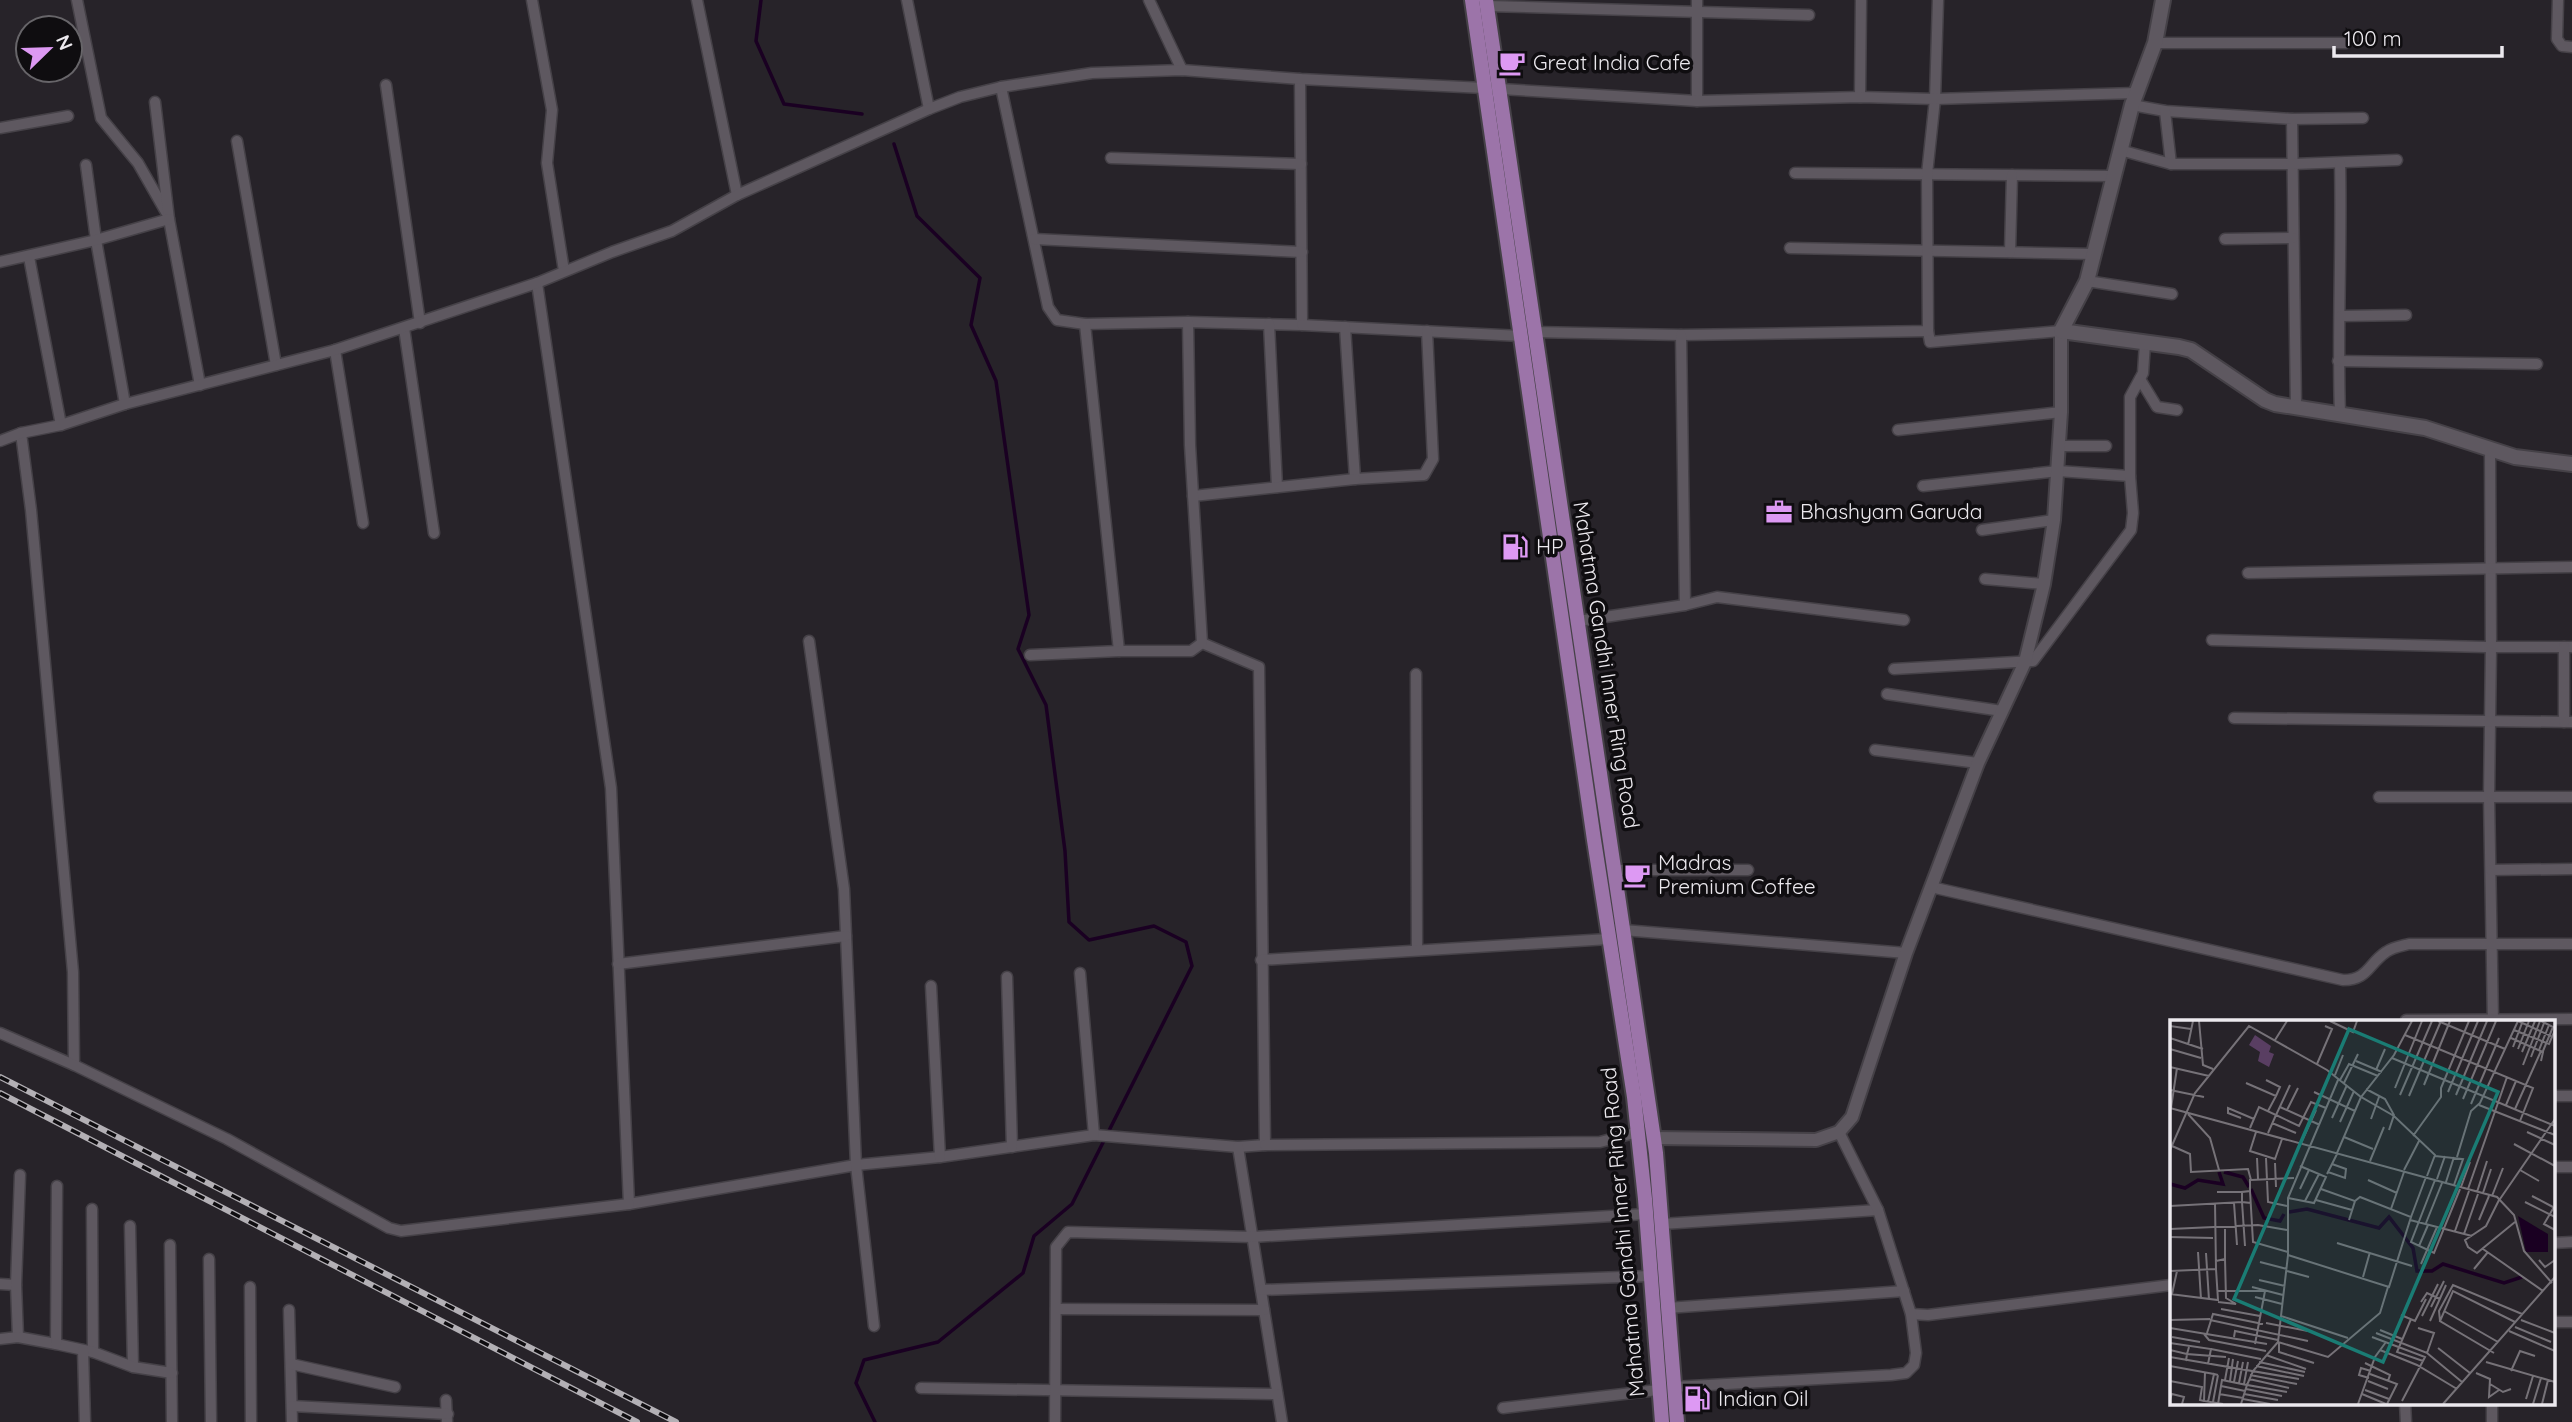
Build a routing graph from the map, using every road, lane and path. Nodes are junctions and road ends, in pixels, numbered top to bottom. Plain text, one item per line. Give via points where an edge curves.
1 (77, 0) edge
2 (533, 0) edge
3 (697, 0) edge
4 (907, 0) edge
5 (1149, 0) edge
6 (1472, 0) edge
7 (1698, 0) edge
8 (1861, 0) edge
9 (1938, 0) edge
10 (2163, 0) edge
11 (2558, 0) edge
12 (1486, 3) edge
13 (1697, 13) junction
14 (1809, 15) dead end
15 (2155, 43) junction
16 (2346, 43) dead end
17 (2572, 47) edge
18 (1182, 70) junction
19 (1300, 79) junction
20 (386, 85) dead end
21 (1001, 87) junction
22 (1491, 88) junction
23 (1860, 97) junction
24 (1935, 99) junction
25 (2134, 99) junction
26 (155, 102) dead end
27 (1697, 102) junction
28 (929, 109) junction
29 (2165, 111) junction
30 (68, 116) dead end
31 (2363, 118) dead end
32 (2292, 119) junction
33 (0, 128) edge
34 (237, 141) dead end
35 (2120, 150) junction
36 (1111, 158) dead end
37 (2397, 160) dead end
38 (2340, 163) junction
39 (86, 164) dead end
40 (1301, 164) junction
41 (2171, 164) junction
42 (2294, 164) junction
43 (1795, 173) dead end
44 (1927, 173) junction
45 (2012, 174) junction
46 (2113, 176) junction
47 (737, 195) junction
48 (169, 219) junction
49 (1034, 239) junction
50 (2225, 239) dead end
51 (2293, 239) junction
52 (96, 240) junction
53 (1790, 248) dead end
54 (1927, 250) junction
55 (1302, 251) junction
56 (2010, 252) junction
57 (2093, 254) junction
58 (29, 257) junction
59 (0, 262) edge
60 (564, 271) junction
61 (2087, 281) junction
62 (537, 283) junction
63 (2172, 294) dead end
64 (2406, 315) dead end
65 (2341, 316) junction
66 (1188, 322) junction
67 (420, 323) junction
68 (1085, 324) junction
69 (1269, 324) junction
70 (1303, 325) junction
71 (1345, 327) junction
72 (404, 328) junction
73 (1427, 331) junction
74 (1928, 331) junction
75 (2061, 331) junction
76 (1527, 334) junction
77 (1681, 335) junction
78 (2145, 343) junction
79 (335, 350) junction
80 (2338, 361) junction
81 (2537, 364) dead end
82 (276, 365) junction
83 (2140, 379) junction
84 (200, 385) junction
85 (125, 404) junction
86 (2296, 408) junction
87 (2177, 410) dead end
88 (2061, 412) junction
89 (2340, 414) junction
90 (61, 425) junction
91 (1898, 430) dead end
92 (22, 433) junction
93 (0, 441) edge
94 (2059, 446) junction
95 (2106, 446) dead end
96 (2490, 450) junction
97 (2572, 464) edge
98 (2058, 471) junction
99 (2130, 476) junction
100 (1354, 479) junction
101 (1923, 486) dead end
102 (1277, 487) junction
103 (1193, 496) junction
104 (2054, 520) junction
105 (363, 523) dead end
106 (1982, 530) dead end
107 (434, 533) dead end
108 (2491, 567) junction
109 (2572, 567) edge
110 (2248, 573) dead end
111 (1985, 579) dead end
112 (2044, 584) junction
113 (1685, 605) junction
114 (1905, 620) dead end
115 (1578, 621) junction
116 (810, 640) dead end
117 (2212, 640) dead end
118 (1202, 643) junction
119 (2491, 647) junction
120 (2568, 647) edge
121 (1119, 650) junction
122 (1030, 655) dead end
123 (2025, 662) junction
124 (1894, 669) dead end
125 (1416, 674) dead end
126 (1887, 694) dead end
127 (2002, 711) junction
128 (2234, 718) dead end
129 (2490, 722) junction
130 (2568, 722) edge
131 (1875, 750) dead end
132 (1978, 763) junction
133 (2379, 797) dead end
134 (2488, 797) junction
135 (2572, 797) edge
136 (2572, 869) edge
137 (1615, 870) junction
138 (1748, 870) dead end
139 (2491, 870) junction
140 (1931, 887) junction
141 (1623, 930) junction
142 (846, 936) junction
143 (1609, 939) junction
144 (2572, 944) edge
145 (2493, 945) junction
146 (1417, 950) junction
147 (1906, 953) junction
148 (1261, 960) junction
149 (618, 964) junction
150 (1080, 973) dead end
151 (1007, 977) dead end
152 (931, 986) dead end
153 (2572, 1019) edge
154 (2406, 1020) edge
155 (2493, 1020) edge
156 (0, 1033) edge
157 (74, 1065) junction
158 (2554, 1096) edge
159 (2572, 1096) edge
160 (1638, 1132) junction
161 (1839, 1132) junction
162 (1098, 1135) junction
163 (1654, 1138) junction
164 (1265, 1145) junction
165 (1012, 1147) junction
166 (1238, 1147) junction
167 (940, 1157) junction
168 (856, 1166) junction
169 (2554, 1167) edge
170 (2572, 1167) edge
171 (20, 1175) dead end
172 (57, 1186) dead end
173 (629, 1204) junction
174 (92, 1209) dead end
175 (1878, 1210) junction
176 (1646, 1214) junction
177 (1662, 1224) junction
178 (130, 1226) dead end
179 (1252, 1237) junction
180 (2572, 1242) edge
181 (2554, 1243) edge
182 (170, 1245) dead end
183 (209, 1259) dead end
184 (1650, 1276) junction
185 (0, 1284) edge
186 (16, 1285) junction
187 (2170, 1285) edge
188 (250, 1287) dead end
189 (1261, 1290) junction
190 (1904, 1291) junction
191 (1667, 1308) junction
192 (1056, 1309) junction
193 (289, 1310) dead end
194 (1264, 1310) junction
195 (1911, 1314) junction
196 (2554, 1322) edge
197 (2572, 1322) edge
198 (874, 1326) dead end
199 (18, 1337) junction
200 (0, 1339) edge
201 (56, 1344) junction
202 (88, 1351) junction
203 (291, 1364) junction
204 (133, 1367) junction
205 (172, 1373) junction
206 (395, 1387) dead end
207 (920, 1388) dead end
208 (1666, 1388) junction
209 (1055, 1391) junction
210 (1277, 1394) junction
211 (446, 1400) dead end
212 (2405, 1404) edge
213 (2492, 1404) edge
214 (292, 1406) junction
215 (1503, 1408) dead end
216 (448, 1418) edge
217 (85, 1422) edge
218 (172, 1422) edge
219 (211, 1422) edge
220 (251, 1422) edge
221 (292, 1422) edge
222 (1055, 1422) edge
223 (1282, 1422) edge
224 (1662, 1422) edge
225 (1677, 1422) edge
226 (2406, 1422) edge
227 (2492, 1422) edge

1 - 48 street via 101,118 138,163
2 - 60 street via 552,110 547,163
3 - 47 street
4 - 28 street
5 - 18 street
6 - 22 main road, Mahatma Gandhi Inner Ring Road
7 - 13 street
8 - 23 street
9 - 24 street
10 - 15 main road
11 - 17 street via 2557,39 2562,46
12 - 13 street
12 - 22 main road, Mahatma Gandhi Inner Ring Road
13 - 14 street
13 - 27 street
15 - 16 street
15 - 25 main road
18 - 19 street
18 - 21 street via 1092,73
19 - 22 street
19 - 40 street
20 - 67 street
21 - 28 street
21 - 49 street
22 - 27 street
22 - 76 main road, Mahatma Gandhi Inner Ring Road
23 - 24 street
23 - 27 street
24 - 25 street
24 - 44 street
25 - 29 street
25 - 35 main road
26 - 48 street
28 - 47 street
29 - 32 street
29 - 41 street
30 - 33 street
31 - 32 street
32 - 42 street
34 - 82 street
35 - 41 street
35 - 46 main road
36 - 40 street
37 - 38 street
38 - 42 street
38 - 65 street
39 - 52 street
40 - 55 street
41 - 42 street
42 - 51 street
43 - 44 street
44 - 45 street
44 - 54 street
45 - 46 street
45 - 56 street
46 - 57 main road
47 - 60 street via 672,232
48 - 52 street
48 - 84 street
49 - 55 street
49 - 68 street via 1050,313 1057,320
50 - 51 street
51 - 86 street
52 - 58 street
52 - 85 street
53 - 54 street
54 - 56 street
54 - 74 street
55 - 70 street
56 - 57 street
57 - 61 main road
58 - 59 street
58 - 90 street
60 - 62 street
61 - 63 street
61 - 75 main road
62 - 67 street
62 - 149 street via 611,788
64 - 65 street
65 - 80 street
66 - 68 street
66 - 69 street
66 - 103 street
67 - 72 street
68 - 121 street
69 - 70 street
69 - 102 street
70 - 71 street
71 - 73 street
71 - 100 street
72 - 79 street
72 - 107 street
73 - 76 street
73 - 100 street via 1433,458 1424,475
74 - 75 street via 1930,342
74 - 77 street
75 - 78 main road
75 - 88 street
76 - 77 street
76 - 115 main road, Mahatma Gandhi Inner Ring Road
76 - 143 main road, Mahatma Gandhi Inner Ring Road
77 - 113 street
78 - 83 street
78 - 86 main road via 2191,350 2265,400
79 - 82 street
79 - 105 street
80 - 81 street
80 - 89 street
82 - 84 street
83 - 87 street via 2157,407
83 - 99 street via 2130,397
84 - 85 street
85 - 90 street
86 - 89 main road
88 - 91 street
88 - 94 street
89 - 96 main road via 2425,428
90 - 92 street
92 - 93 street
92 - 157 street via 73,972
94 - 95 street
94 - 98 street
96 - 97 main road
96 - 108 street
98 - 99 street
98 - 101 street
98 - 104 street
99 - 123 street via 2133,523 2128,536 2034,661
100 - 102 street
102 - 103 street
103 - 118 street
104 - 106 street
104 - 112 street
108 - 109 street
108 - 110 street
108 - 119 street
111 - 112 street
112 - 123 street
113 - 114 street via 1717,597
113 - 115 street
115 - 137 main road, Mahatma Gandhi Inner Ring Road
116 - 142 street via 844,889
117 - 119 street
118 - 121 street via 1191,650
118 - 148 street via 1259,667
119 - 120 street
119 - 129 street
120 - 130 street
121 - 122 street
123 - 124 street
123 - 127 street
125 - 146 street
126 - 127 street
127 - 132 street
128 - 129 street
129 - 130 street
129 - 134 street
131 - 132 street
132 - 140 street
133 - 134 street
134 - 135 street
134 - 139 street
136 - 139 street
137 - 138 street
137 - 141 main road, Mahatma Gandhi Inner Ring Road
139 - 145 street
140 - 145 street via 2343,980 2365,974 2396,947
140 - 147 street
141 - 147 street
141 - 163 main road, Mahatma Gandhi Inner Ring Road
142 - 149 street
142 - 168 street
143 - 146 street
143 - 160 main road, Mahatma Gandhi Inner Ring Road
144 - 145 street
145 - 155 street
146 - 148 street
147 - 161 street via 1852,1117
148 - 164 street
149 - 173 street
150 - 162 street
151 - 165 street
152 - 167 street
153 - 155 street
154 - 155 street
156 - 157 street
157 - 173 street via 227,1139 389,1228 401,1231
158 - 159 street
160 - 164 street via 1600,1142
160 - 176 main road, Mahatma Gandhi Inner Ring Road
161 - 163 street via 1816,1140
161 - 175 street
162 - 165 street
162 - 166 street
163 - 177 main road, Mahatma Gandhi Inner Ring Road
164 - 166 street
165 - 167 street
166 - 179 street
167 - 168 street
168 - 173 street
168 - 198 street
169 - 170 street
171 - 186 street
172 - 201 street
174 - 202 street
175 - 177 street
175 - 190 street
176 - 179 street
176 - 184 main road, Mahatma Gandhi Inner Ring Road
177 - 191 main road, Mahatma Gandhi Inner Ring Road
178 - 204 street
179 - 189 street
179 - 192 street via 1068,1232 1056,1247
180 - 181 street
182 - 205 street
183 - 219 street
184 - 189 street
184 - 208 main road, Mahatma Gandhi Inner Ring Road
185 - 186 street
186 - 199 street
187 - 195 street
188 - 220 street
189 - 194 street
190 - 191 street
190 - 195 street
191 - 208 main road, Mahatma Gandhi Inner Ring Road
192 - 194 street
192 - 209 street
193 - 203 street
194 - 210 street
195 - 208 street via 1916,1353 1914,1365 1906,1373
196 - 197 street
199 - 200 street
199 - 201 street
201 - 202 street
202 - 204 street
202 - 217 street
203 - 206 street
203 - 214 street
204 - 205 street
205 - 218 street
207 - 209 street
208 - 215 street
208 - 224 main road, Mahatma Gandhi Inner Ring Road
208 - 225 main road, Mahatma Gandhi Inner Ring Road
209 - 210 street
209 - 222 street
210 - 223 street
211 - 216 street
212 - 226 street
213 - 227 street
214 - 216 street
214 - 221 street

